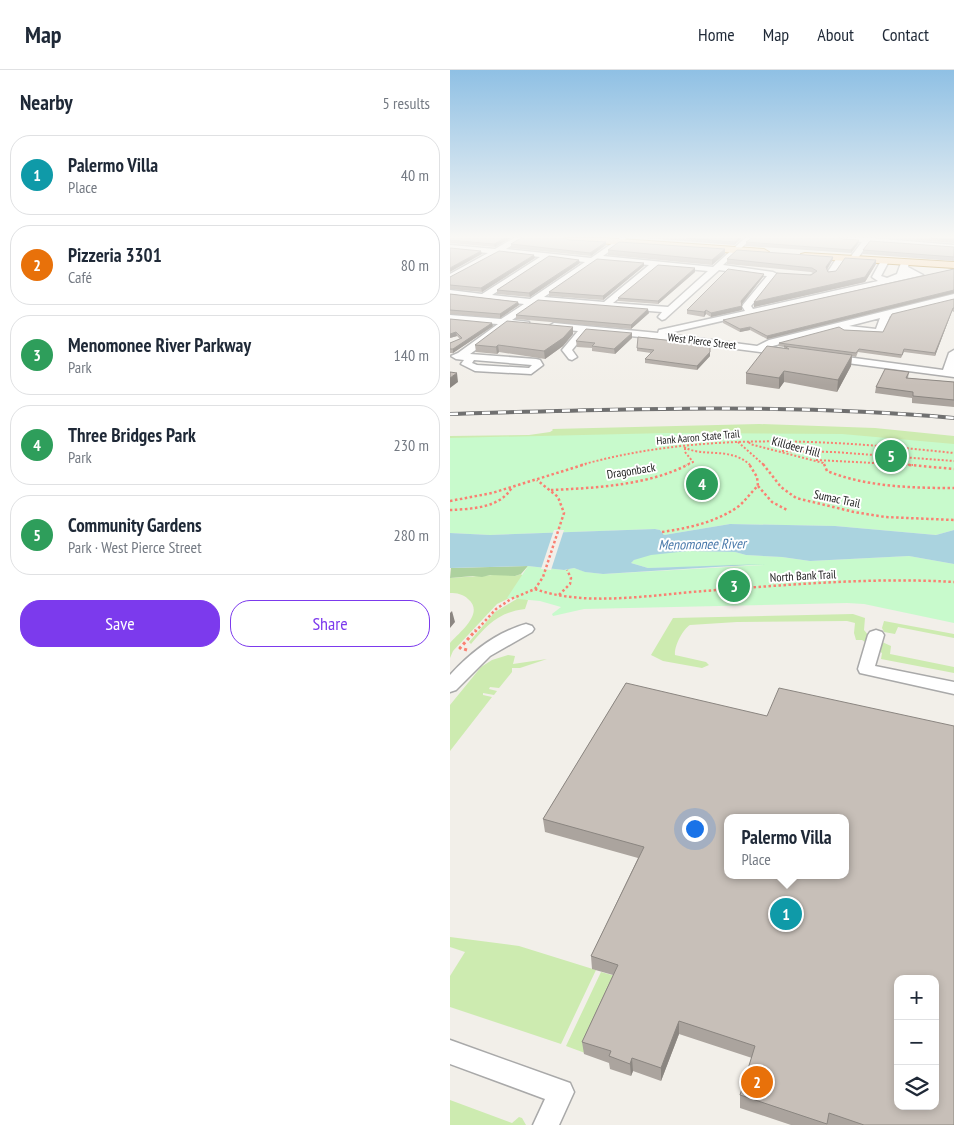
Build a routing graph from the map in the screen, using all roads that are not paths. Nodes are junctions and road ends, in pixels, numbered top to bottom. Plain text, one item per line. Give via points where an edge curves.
1 (498, 287) edge
2 (553, 287) edge
3 (628, 287) edge
4 (694, 287) edge
5 (764, 287) edge
6 (859, 287) edge
7 (450, 293) edge
8 (483, 297) junction
9 (954, 297) edge
10 (533, 301) junction
11 (607, 304) junction
12 (669, 310) junction
13 (752, 312) junction
14 (886, 314) junction
15 (450, 318) edge
16 (659, 320) dead end
17 (503, 322) junction
18 (706, 322) junction
19 (833, 327) junction
20 (584, 329) junction
21 (598, 330) junction
22 (650, 335) junction
23 (759, 349) junction
24 (954, 353) edge
25 (798, 354) edge
26 (454, 356) edge
27 (818, 356) edge
28 (572, 357) dead end
29 (471, 358) junction
30 (950, 373) edge
31 (526, 629) dead end
32 (876, 635) dead end
33 (450, 686) edge
34 (954, 688) edge
35 (450, 1052) edge
36 (546, 1125) edge

1 - 8 street
2 - 10 street
3 - 11 street
4 - 12 street
5 - 13 street via 746,306
6 - 13 street
7 - 8 street
8 - 10 street
9 - 14 street
10 - 11 street via 592,306
10 - 17 street
11 - 12 street
12 - 16 street
13 - 18 street
14 - 19 street
14 - 19 street via 879,332
15 - 17 street, West Pierce Street
17 - 20 street, West Pierce Street
17 - 26 street via 502,327
18 - 21 street
18 - 22 street
19 - 23 street via 772,342
20 - 21 street, West Pierce Street
20 - 28 street via 566,350
21 - 22 street, West Pierce Street
22 - 23 street, West Pierce Street
23 - 25 street, West Pierce Street
24 - 30 street
26 - 29 street
27 - 30 street
29 - 29 street via 536,362 538,365 531,372 475,368 466,364
31 - 33 street via 481,653
32 - 34 street via 866,670
35 - 36 street via 562,1092

